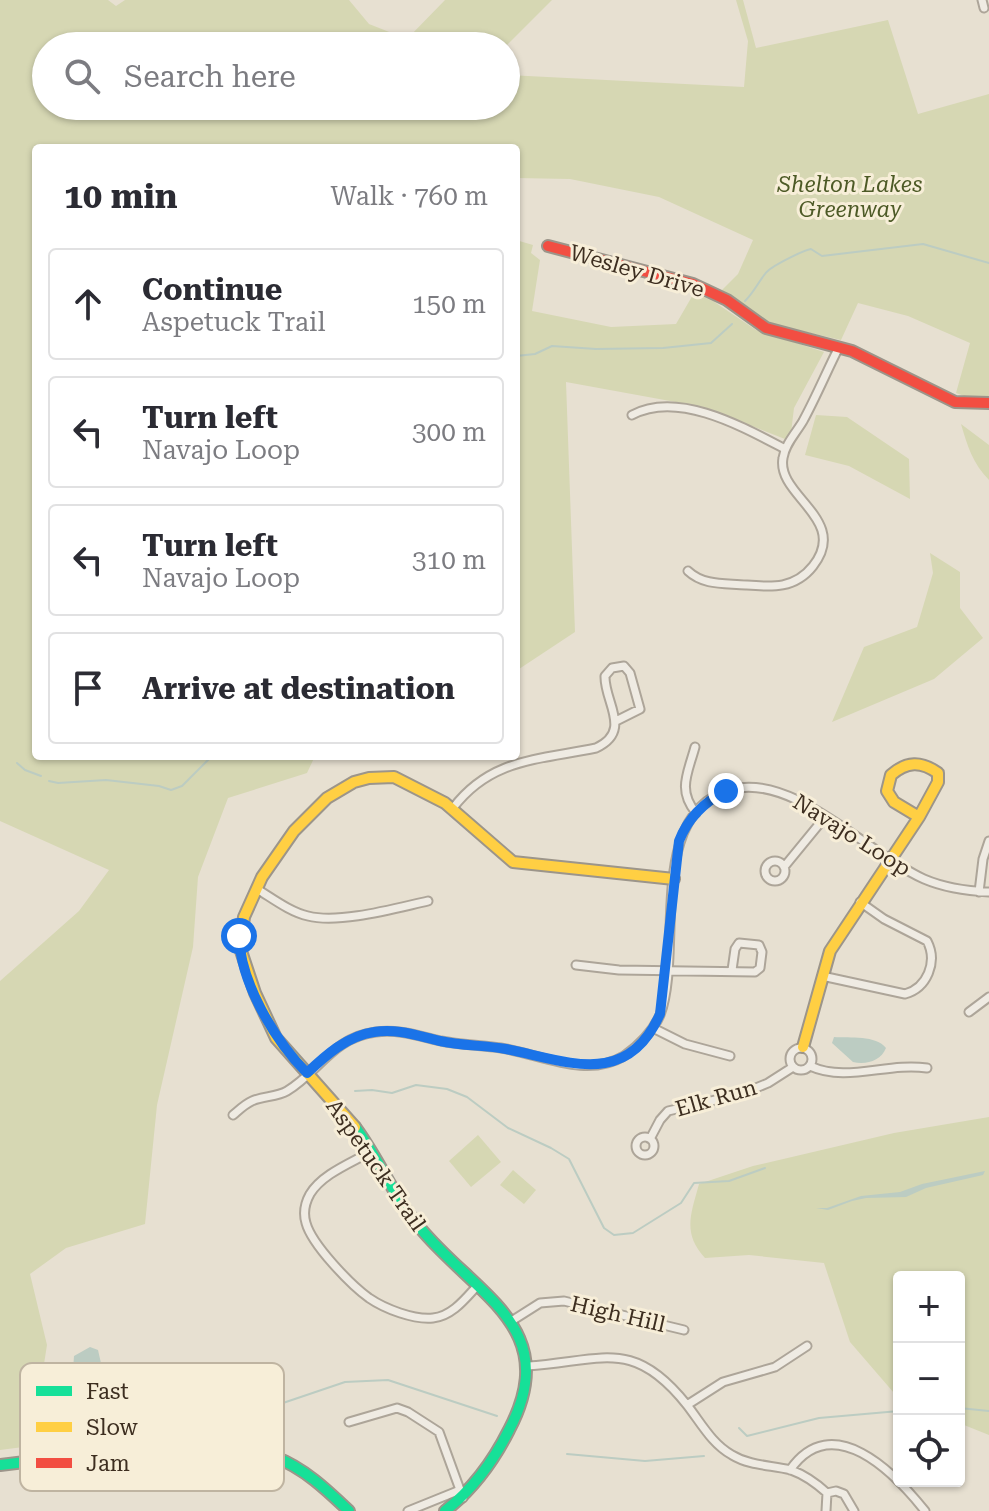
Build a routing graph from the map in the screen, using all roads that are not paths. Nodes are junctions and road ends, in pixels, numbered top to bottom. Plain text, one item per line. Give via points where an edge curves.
1 (548, 246) dead end
2 (838, 349) junction
3 (989, 403) edge
4 (632, 415) dead end
5 (785, 449) junction
6 (688, 571) dead end
7 (616, 721) junction
8 (695, 747) dead end
9 (453, 808) junction
10 (696, 813) junction
11 (825, 817) junction
12 (919, 817) junction
13 (989, 841) edge
14 (889, 860) junction
15 (784, 867) dead end
16 (674, 879) junction
17 (257, 889) junction
18 (979, 892) junction
19 (989, 892) edge
20 (428, 901) dead end
21 (860, 902) junction
22 (576, 965) dead end
23 (666, 970) junction
24 (732, 970) junction
25 (822, 976) junction
26 (989, 997) edge
27 (969, 1012) dead end
28 (653, 1028) junction
29 (803, 1047) junction
30 (730, 1056) dead end
31 (810, 1066) junction
32 (793, 1067) junction
33 (927, 1068) dead end
34 (307, 1073) junction
35 (233, 1115) dead end
36 (650, 1139) dead end
37 (370, 1152) junction
38 (477, 1286) junction
39 (510, 1322) junction
40 (684, 1330) dead end
41 (807, 1346) dead end
42 (528, 1366) junction
43 (687, 1405) junction
44 (349, 1422) dead end
45 (284, 1461) edge
46 (20, 1463) edge
47 (0, 1465) edge
48 (790, 1470) junction
49 (827, 1493) junction
50 (460, 1494) junction
51 (349, 1511) edge
52 (408, 1511) edge
53 (445, 1511) edge
54 (826, 1511) edge
55 (854, 1511) edge
56 (925, 1511) edge

1 - 2 street, Wesley Drive via 693,284 766,328
2 - 3 street, Wesley Drive via 955,402
2 - 5 street
4 - 5 street via 651,408 703,412
5 - 6 street via 786,479 812,510 822,533 811,568 777,587 704,581
7 - 7 street via 604,680 609,670 624,666 640,709
7 - 9 street via 600,746 488,774
8 - 10 street via 684,789
9 - 16 street, Aspetuck Trail via 513,862
9 - 17 street, Aspetuck Trail via 395,776 338,789 292,833
10 - 11 street, Navajo Loop via 726,791 760,786
10 - 16 street, Navajo Loop via 679,841
11 - 14 street, Navajo Loop
11 - 15 street
12 - 12 street via 938,773 924,764 904,764 892,774 888,791 890,798
12 - 14 street
13 - 18 street
14 - 18 street, Navajo Loop via 925,879
14 - 21 street
16 - 23 street, Navajo Loop
17 - 20 street via 311,917 373,913
17 - 34 street, Aspetuck Trail via 239,936 242,956 275,1035
18 - 19 street, Navajo Loop
21 - 25 street via 830,951
21 - 25 street via 927,941 933,958 924,982 905,994
22 - 23 street
23 - 24 street
23 - 28 street, Navajo Loop via 664,1001
24 - 24 street via 760,968 759,945 739,943
25 - 29 street
26 - 27 street
28 - 30 street via 696,1048
28 - 34 street, Navajo Loop via 623,1056 588,1066 405,1032 374,1032 339,1046
29 - 31 street via 811,1053
29 - 32 street via 792,1052
31 - 32 street
31 - 33 street via 839,1074
32 - 36 street, Elk Run via 741,1094 668,1111
34 - 35 street, Navajo Loop via 286,1092 252,1101
34 - 37 street, Aspetuck Trail via 348,1117
37 - 38 street, Aspetuck Trail via 420,1230
37 - 38 street via 325,1178 309,1196 305,1220 318,1243 370,1299 416,1316 441,1316
38 - 39 street, Aspetuck Trail
39 - 40 street, High Hill via 540,1303 564,1301
39 - 42 street, Aspetuck Trail
41 - 43 street via 775,1367 723,1382
42 - 43 street via 600,1357 635,1362 660,1375
42 - 50 street via 517,1415 499,1449
43 - 48 street via 729,1454
44 - 50 street via 397,1408 439,1432
45 - 51 street
46 - 47 street
48 - 49 street
48 - 56 street via 816,1447 841,1443 868,1457
49 - 54 street
49 - 55 street via 844,1494
50 - 52 street
50 - 53 street

